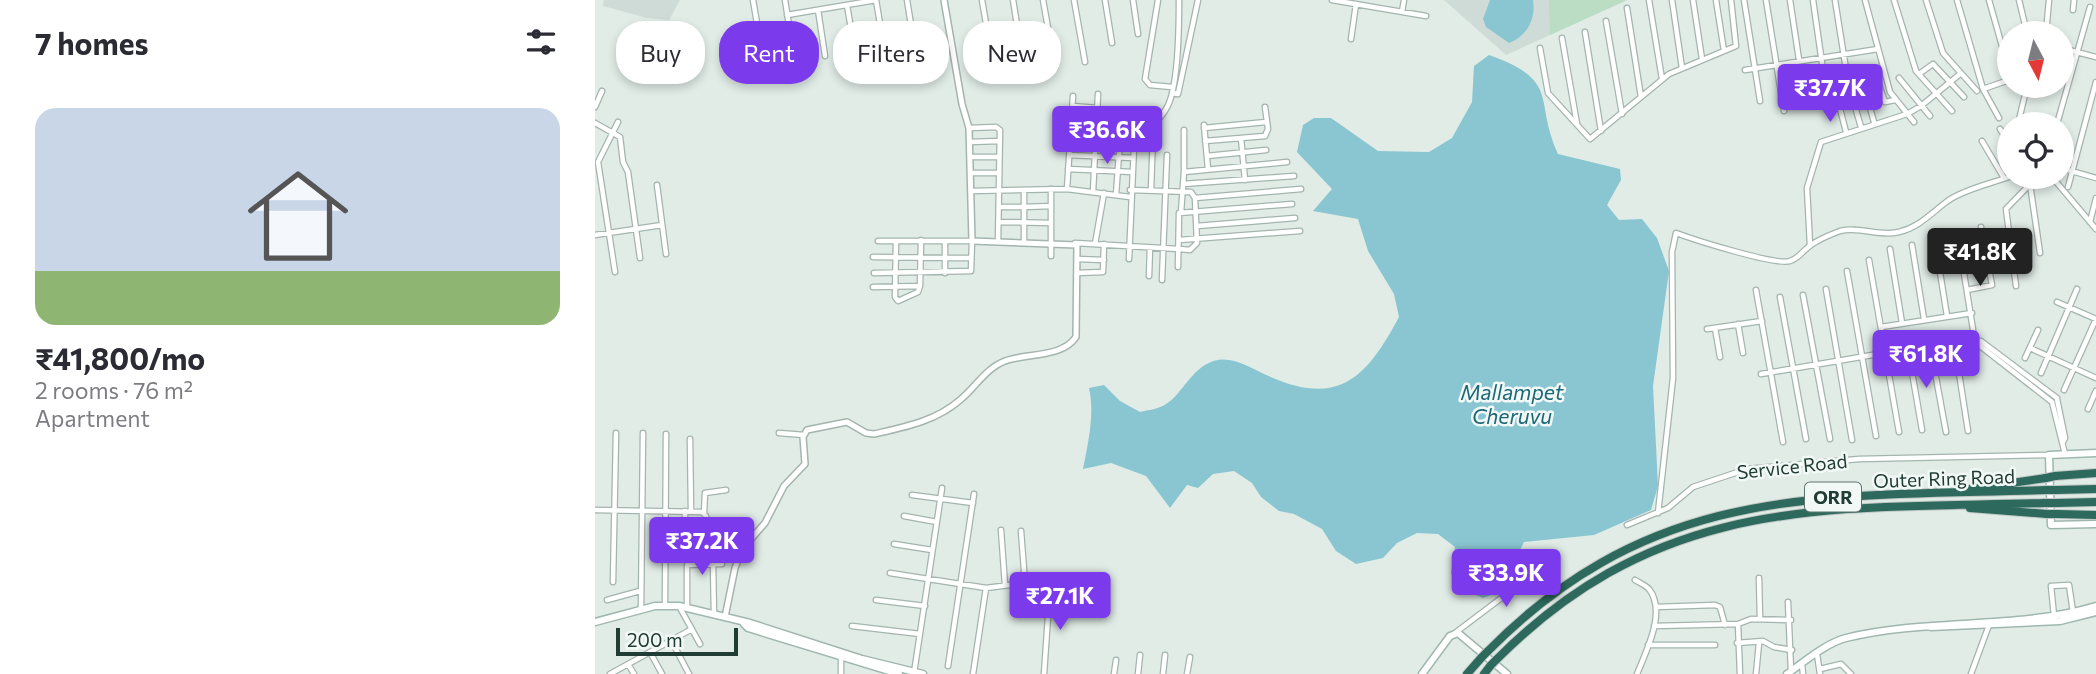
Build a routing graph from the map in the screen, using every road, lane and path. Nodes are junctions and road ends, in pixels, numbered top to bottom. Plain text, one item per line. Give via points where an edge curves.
1 (753, 0) edge
2 (785, 0) edge
3 (876, 0) edge
4 (907, 0) edge
5 (944, 0) edge
6 (982, 0) edge
7 (1013, 0) edge
8 (1043, 0) edge
9 (1074, 0) edge
10 (1105, 0) edge
11 (1133, 0) edge
12 (1157, 0) edge
13 (1179, 0) edge
14 (1198, 0) edge
15 (1332, 0) edge
16 (1404, 0) edge
17 (1649, 0) edge
18 (1672, 0) edge
19 (1693, 0) edge
20 (1716, 0) edge
21 (1731, 0) edge
22 (1744, 0) edge
23 (1766, 0) edge
24 (1790, 0) edge
25 (1813, 0) edge
26 (1835, 0) edge
27 (1864, 0) edge
28 (1894, 0) edge
29 (1926, 0) edge
30 (1957, 0) edge
31 (1989, 0) edge
32 (2019, 0) edge
33 (2049, 0) edge
34 (2074, 0) edge
35 (1356, 4) junction
36 (847, 5) junction
37 (2090, 6) dead end
38 (1627, 8) dead end
39 (818, 10) junction
40 (2073, 10) dead end
41 (1402, 12) junction
42 (787, 15) junction
43 (1426, 16) dead end
44 (757, 21) edge
45 (788, 21) edge
46 (850, 21) edge
47 (880, 21) edge
48 (910, 21) edge
49 (986, 21) edge
50 (1016, 21) edge
51 (1047, 21) edge
52 (1606, 21) dead end
53 (2024, 21) edge
54 (2047, 21) edge
55 (1997, 27) edge
56 (1585, 32) dead end
57 (1137, 34) dead end
58 (1562, 38) dead end
59 (1351, 39) dead end
60 (1112, 43) dead end
61 (1540, 48) dead end
62 (1878, 49) junction
63 (1724, 51) junction
64 (2074, 51) edge
65 (2077, 52) junction
66 (1843, 55) junction
67 (825, 56) dead end
68 (2096, 57) edge
69 (1822, 58) junction
70 (1702, 59) junction
71 (1085, 62) dead end
72 (1799, 62) junction
73 (1777, 65) junction
74 (1682, 68) junction
75 (1754, 69) junction
76 (1745, 70) dead end
77 (1960, 74) junction
78 (1919, 75) junction
79 (1899, 78) dead end
80 (1663, 80) junction
81 (1848, 82) dead end
82 (2096, 82) edge
83 (1950, 83) junction
84 (1997, 84) edge
85 (1879, 85) dead end
86 (1983, 89) junction
87 (1172, 90) junction
88 (1865, 90) dead end
89 (602, 91) dead end
90 (1977, 91) dead end
91 (1804, 93) dead end
92 (1851, 93) dead end
93 (1098, 94) dead end
94 (1937, 94) junction
95 (1073, 96) dead end
96 (1837, 97) dead end
97 (1964, 97) dead end
98 (1641, 98) junction
99 (1827, 98) dead end
100 (1895, 100) junction
101 (1760, 101) dead end
102 (1073, 106) junction
103 (1921, 106) junction
104 (595, 107) edge
105 (1265, 107) dead end
106 (1097, 108) junction
107 (1784, 111) dead end
108 (1952, 111) dead end
109 (2060, 112) edge
110 (1907, 114) junction
111 (1997, 114) edge
112 (1622, 115) junction
113 (1930, 116) dead end
114 (618, 122) dead end
115 (1071, 122) junction
116 (1266, 122) junction
117 (1874, 122) junction
118 (1914, 122) dead end
119 (595, 123) edge
120 (1096, 123) junction
121 (1107, 124) dead end
122 (1577, 125) junction
123 (1861, 127) junction
124 (969, 128) junction
125 (1184, 130) dead end
126 (613, 131) junction
127 (1601, 131) junction
128 (1153, 132) dead end
129 (1846, 132) junction
130 (1070, 137) junction
131 (1241, 138) junction
132 (1095, 139) junction
133 (1120, 140) junction
134 (999, 141) junction
135 (1205, 141) junction
136 (1982, 141) dead end
137 (970, 142) junction
138 (1136, 143) junction
139 (1266, 150) dead end
140 (1243, 153) junction
141 (1069, 155) junction
142 (1167, 155) dead end
143 (1095, 156) junction
144 (1207, 156) junction
145 (1119, 157) junction
146 (971, 158) junction
147 (999, 158) junction
148 (1133, 158) junction
149 (2074, 159) edge
150 (1287, 162) dead end
151 (1997, 164) edge
152 (1244, 166) junction
153 (1068, 169) junction
154 (1208, 169) junction
155 (1094, 170) junction
156 (2074, 171) edge
157 (1118, 172) junction
158 (1132, 172) junction
159 (1184, 172) junction
160 (971, 173) junction
161 (999, 173) junction
162 (1294, 176) dead end
163 (2096, 177) edge
164 (1245, 180) junction
165 (1997, 181) edge
166 (657, 185) dead end
167 (1183, 187) junction
168 (1067, 189) junction
169 (2024, 189) edge
170 (2031, 189) edge
171 (2062, 189) edge
172 (1051, 190) junction
173 (1131, 190) junction
174 (1151, 190) junction
175 (1166, 190) junction
176 (1301, 190) dead end
177 (971, 191) junction
178 (999, 191) junction
179 (1024, 191) junction
180 (1093, 192) junction
181 (1104, 193) junction
182 (1116, 195) junction
183 (1130, 197) junction
184 (1195, 198) junction
185 (2096, 198) edge
186 (1292, 204) dead end
187 (1051, 206) junction
188 (999, 207) junction
189 (1024, 207) junction
190 (1181, 212) junction
191 (1196, 212) junction
192 (1295, 218) dead end
193 (999, 222) junction
194 (1024, 222) junction
195 (2089, 222) junction
196 (1051, 223) junction
197 (662, 225) junction
198 (1196, 226) junction
199 (1982, 228) dead end
200 (636, 229) junction
201 (2096, 229) edge
202 (1300, 231) dead end
203 (610, 233) junction
204 (595, 235) edge
205 (1958, 236) dead end
206 (1197, 239) junction
207 (921, 240) junction
208 (1179, 240) junction
209 (878, 241) dead end
210 (895, 241) junction
211 (945, 241) junction
212 (1935, 241) dead end
213 (972, 242) junction
214 (998, 242) junction
215 (1024, 243) junction
216 (1051, 243) junction
217 (1075, 243) junction
218 (1095, 244) junction
219 (1104, 244) junction
220 (1810, 245) junction
221 (1912, 245) dead end
222 (1129, 246) junction
223 (1150, 248) junction
224 (1164, 248) junction
225 (1890, 249) dead end
226 (1179, 250) junction
227 (2039, 253) dead end
228 (666, 254) dead end
229 (1051, 256) dead end
230 (873, 257) dead end
231 (896, 257) junction
232 (640, 258) dead end
233 (921, 258) junction
234 (945, 258) junction
235 (971, 258) junction
236 (1077, 259) junction
237 (1129, 259) dead end
238 (1104, 260) junction
239 (1869, 260) dead end
240 (1178, 267) dead end
241 (1847, 271) dead end
242 (615, 272) dead end
243 (874, 273) dead end
244 (895, 273) junction
245 (921, 273) junction
246 (945, 273) junction
247 (1077, 273) junction
248 (1149, 276) dead end
249 (1162, 279) dead end
250 (895, 286) junction
251 (920, 286) junction
252 (2016, 286) dead end
253 (873, 287) dead end
254 (1826, 289) dead end
255 (2077, 289) dead end
256 (1756, 290) dead end
257 (1967, 290) junction
258 (1804, 295) dead end
259 (1780, 297) dead end
260 (2057, 302) dead end
261 (2069, 307) junction
262 (1972, 313) junction
263 (1947, 316) junction
264 (1924, 319) junction
265 (2096, 319) edge
266 (1762, 321) junction
267 (1902, 323) junction
268 (1738, 324) junction
269 (1881, 327) junction
270 (1715, 328) junction
271 (1707, 329) dead end
272 (2038, 330) dead end
273 (1954, 341) junction
274 (1975, 342) junction
275 (1930, 345) junction
276 (2030, 348) junction
277 (1908, 349) junction
278 (1743, 353) dead end
279 (1885, 353) junction
280 (2048, 356) junction
281 (1720, 357) dead end
282 (1861, 357) junction
283 (2025, 358) dead end
284 (1840, 361) junction
285 (1816, 365) junction
286 (2074, 368) junction
287 (1794, 369) junction
288 (1770, 373) junction
289 (2041, 373) dead end
290 (1761, 374) dead end
291 (2096, 378) edge
292 (2064, 390) dead end
293 (2096, 391) edge
294 (2088, 409) dead end
295 (1922, 430) dead end
296 (1968, 431) dead end
297 (1899, 432) dead end
298 (1946, 432) dead end
299 (615, 433) dead end
300 (643, 433) dead end
301 (779, 433) dead end
302 (666, 434) dead end
303 (804, 435) junction
304 (1876, 436) dead end
305 (690, 439) dead end
306 (1806, 439) dead end
307 (1830, 439) dead end
308 (1852, 440) dead end
309 (1783, 442) dead end
310 (2096, 453) edge
311 (2065, 454) junction
312 (2049, 455) junction
313 (2096, 473) edge
314 (942, 488) dead end
315 (2096, 489) edge
316 (726, 491) dead end
317 (1957, 493) junction
318 (974, 494) dead end
319 (912, 495) dead end
320 (941, 499) junction
321 (2096, 502) edge
322 (973, 503) junction
323 (1958, 505) junction
324 (595, 510) edge
325 (614, 510) junction
326 (641, 511) junction
327 (666, 511) junction
328 (688, 511) junction
329 (704, 513) junction
330 (1658, 513) junction
331 (2096, 514) edge
332 (904, 516) dead end
333 (937, 522) junction
334 (1627, 524) dead end
335 (2096, 524) edge
336 (1001, 530) dead end
337 (1021, 531) dead end
338 (894, 544) dead end
339 (685, 548) dead end
340 (706, 548) dead end
341 (932, 550) junction
342 (713, 564) junction
343 (722, 564) dead end
344 (1541, 568) dead end
345 (890, 573) dead end
346 (928, 578) junction
347 (1759, 579) dead end
348 (1635, 580) dead end
349 (613, 582) dead end
350 (960, 585) junction
351 (1005, 585) junction
352 (986, 588) junction
353 (1050, 588) dead end
354 (640, 592) junction
355 (607, 600) dead end
356 (876, 600) dead end
357 (1788, 602) dead end
358 (665, 604) junction
359 (679, 606) junction
360 (925, 606) junction
361 (2096, 606) edge
362 (687, 607) junction
363 (1656, 607) junction
364 (641, 609) junction
365 (2096, 612) edge
366 (2073, 613) junction
367 (714, 615) junction
368 (2054, 616) junction
369 (725, 617) junction
370 (1761, 619) junction
371 (1789, 619) junction
372 (595, 622) edge
373 (744, 624) junction
374 (1738, 624) junction
375 (1725, 625) junction
376 (1989, 625) junction
377 (852, 626) dead end
378 (1654, 626) junction
379 (1929, 627) junction
380 (692, 629) junction
381 (920, 634) junction
382 (1454, 634) junction
383 (671, 640) junction
384 (700, 643) dead end
385 (1737, 643) junction
386 (1759, 643) junction
387 (1648, 645) junction
388 (1715, 645) dead end
389 (1792, 650) junction
390 (650, 652) junction
391 (1817, 654) junction
392 (1140, 655) dead end
393 (1165, 655) dead end
394 (841, 657) junction
395 (1190, 657) dead end
396 (1116, 660) dead end
397 (628, 664) junction
398 (1803, 664) junction
399 (877, 665) junction
400 (948, 666) dead end
401 (1820, 672) edge
402 (914, 673) edge
403 (1789, 673) edge
404 (610, 674) edge
405 (634, 674) edge
406 (662, 674) edge
407 (689, 674) edge
408 (841, 674) edge
409 (899, 674) edge
410 (923, 674) edge
411 (973, 674) edge
412 (1044, 674) edge
413 (1114, 674) edge
414 (1138, 674) edge
415 (1163, 674) edge
416 (1187, 674) edge
417 (1422, 674) edge
418 (1467, 674) edge
419 (1483, 674) edge
420 (1507, 674) edge
421 (1637, 674) edge
422 (1740, 674) edge
423 (1756, 674) edge
424 (1803, 674) edge
425 (1851, 674) edge
426 (1971, 674) edge

1 - 44 street
2 - 42 street
3 - 36 street
3 - 47 street
4 - 48 street
5 - 124 street
6 - 49 street
7 - 50 street
8 - 51 street
9 - 71 street
10 - 60 street
11 - 57 street
12 - 87 street via 1145,79 1150,85
13 - 87 street
14 - 87 street via 1178,94
15 - 35 street
16 - 41 street
17 - 80 street
18 - 74 street
19 - 70 street
20 - 63 street
21 - 63 street via 1736,46
22 - 75 street
23 - 73 street
24 - 72 street
25 - 69 street
26 - 66 street
27 - 62 street
28 - 78 street
29 - 77 street via 1942,49
30 - 86 street
31 - 55 street
32 - 53 street
33 - 54 street
34 - 40 street
35 - 41 street
35 - 59 street
36 - 39 street
36 - 46 street
37 - 65 street
38 - 98 street
39 - 42 street
39 - 67 street
41 - 43 street
42 - 45 street
52 - 112 street
56 - 127 street
58 - 122 street
61 - 122 street via 1548,93
62 - 66 street
62 - 100 street
63 - 70 street
64 - 65 street
65 - 68 street
65 - 109 street
66 - 69 street
66 - 81 street
69 - 72 street
69 - 99 street
70 - 74 street
72 - 73 street
72 - 91 street
73 - 75 street
73 - 107 street
74 - 80 street
75 - 76 street
75 - 101 street
77 - 83 street
77 - 90 street
78 - 83 street via 1932,63
78 - 94 street
79 - 103 street
80 - 98 street
82 - 149 street
83 - 94 street
83 - 97 street
84 - 86 street
85 - 100 street via 1885,102
86 - 111 street
87 - 138 street via 1167,109
88 - 117 street
89 - 104 street
92 - 123 street
93 - 106 street
94 - 103 street
94 - 108 street
95 - 102 street
96 - 129 street
98 - 112 street
100 - 110 street
102 - 106 street
102 - 115 street
103 - 110 street
103 - 113 street
105 - 116 street
106 - 120 street
110 - 117 street
110 - 118 street
112 - 127 street
114 - 126 street
115 - 120 street
115 - 130 street
116 - 131 street via 1265,136
116 - 135 street via 1204,127
117 - 123 street
119 - 126 street
120 - 121 street
120 - 132 street
122 - 127 street via 1590,139
123 - 129 street
124 - 134 street via 998,127
124 - 137 street
125 - 159 street
126 - 200 street via 620,137
126 - 203 street via 598,162
128 - 174 street
129 - 220 street via 1817,148 1807,188
130 - 132 street
130 - 141 street
131 - 135 street
131 - 140 street
132 - 133 street
132 - 143 street
133 - 138 street
133 - 145 street
134 - 137 street
134 - 147 street
135 - 144 street
136 - 151 street
137 - 146 street
138 - 148 street
139 - 140 street
140 - 144 street
140 - 152 street
141 - 143 street
141 - 153 street
142 - 175 street
143 - 145 street
143 - 155 street
144 - 154 street
145 - 148 street
145 - 157 street
146 - 147 street
146 - 160 street
147 - 161 street
148 - 158 street
150 - 152 street
152 - 154 street
152 - 164 street
153 - 155 street
153 - 168 street
154 - 159 street
155 - 157 street
155 - 180 street
156 - 163 street
157 - 158 street
157 - 182 street
158 - 173 street
159 - 167 street
160 - 161 street
160 - 177 street
161 - 178 street
162 - 164 street
164 - 167 street
165 - 220 street via 1960,194 1919,224 1899,232 1842,231
166 - 197 street
167 - 175 street
167 - 184 street
167 - 190 street
168 - 172 street
168 - 180 street
169 - 252 street via 2006,209
170 - 227 street
171 - 195 street
172 - 179 street
172 - 187 street
173 - 174 street
173 - 183 street
174 - 175 street
175 - 224 street
176 - 184 street
177 - 178 street
177 - 213 street
178 - 179 street
178 - 188 street
179 - 189 street
180 - 181 street
181 - 182 street
181 - 218 street
182 - 183 street
183 - 222 street
184 - 191 street
185 - 195 street
186 - 191 street
187 - 189 street
187 - 196 street
188 - 189 street
188 - 193 street
189 - 194 street
190 - 191 street
190 - 208 street
191 - 198 street
192 - 198 street
193 - 194 street
193 - 214 street
194 - 196 street
194 - 215 street
195 - 201 street
196 - 216 street
197 - 200 street
197 - 228 street
198 - 206 street
199 - 257 street via 1992,285
200 - 203 street
200 - 232 street
202 - 206 street
203 - 204 street
203 - 242 street
205 - 257 street
206 - 208 street
206 - 226 street via 1190,250
207 - 210 street
207 - 211 street
207 - 233 street
208 - 226 street
209 - 210 street
210 - 231 street
211 - 213 street
211 - 234 street
212 - 263 street
213 - 214 street
213 - 235 street
214 - 215 street
215 - 216 street
216 - 217 street
216 - 229 street
217 - 218 street
217 - 236 street
218 - 219 street
219 - 222 street
219 - 238 street
220 - 330 street via 1789,262 1773,263 1676,233 1672,251 1673,378
221 - 264 street
222 - 223 street
222 - 237 street
223 - 224 street
223 - 248 street
224 - 226 street
224 - 249 street
225 - 267 street
226 - 240 street
230 - 231 street
231 - 233 street
231 - 244 street
233 - 234 street
233 - 245 street
234 - 235 street
234 - 246 street
235 - 246 street via 970,272
236 - 238 street
236 - 247 street
238 - 247 street via 1101,273
239 - 269 street
241 - 282 street
243 - 244 street
244 - 245 street
244 - 250 street
245 - 246 street
245 - 251 street
247 - 303 street via 1073,341 1037,356 1002,362 956,404 924,421 870,434 841,422 810,428
250 - 251 street
250 - 251 street via 898,301 918,292
250 - 253 street
254 - 284 street
255 - 261 street
256 - 266 street
257 - 262 street
258 - 285 street
259 - 287 street
260 - 261 street
261 - 265 street
261 - 280 street
262 - 263 street
262 - 274 street
263 - 264 street
264 - 267 street
265 - 286 street
266 - 268 street
266 - 288 street
267 - 269 street
268 - 270 street
268 - 278 street
269 - 279 street
270 - 271 street
270 - 281 street
272 - 276 street
273 - 274 street
273 - 275 street
273 - 296 street
274 - 311 street via 2054,400
275 - 277 street
275 - 298 street
276 - 280 street
276 - 283 street
277 - 279 street
277 - 295 street
279 - 282 street
279 - 297 street
280 - 286 street
280 - 289 street
282 - 284 street
282 - 304 street
284 - 285 street
284 - 308 street
285 - 287 street
285 - 307 street
286 - 291 street
286 - 292 street
287 - 288 street
287 - 306 street
288 - 290 street
288 - 309 street
293 - 294 street
299 - 325 street
300 - 326 street
301 - 303 street
302 - 327 street
303 - 369 street via 804,464 784,486 765,523 739,557
305 - 328 street
310 - 311 main road, Service Road
311 - 312 main road, Service Road
312 - 330 street, Service Road via 1859,459 1747,469 1693,487
312 - 335 main road via 2051,525
313 - 317 highway via 1991,484
314 - 320 street
315 - 317 highway, Outer Ring Road / ORR
316 - 329 street via 705,493
317 - 418 highway, Outer Ring Road / ORR via 1832,497 1767,504 1703,519 1604,561 1537,606
318 - 322 street
319 - 320 street
320 - 322 street
320 - 333 street
321 - 323 highway, Outer Ring Road / ORR, bridge
322 - 350 street
323 - 331 highway, bridge via 1985,512
323 - 419 highway, Outer Ring Road / ORR via 1769,516 1706,531 1609,572 1545,615
324 - 325 street
325 - 326 street
325 - 349 street
326 - 327 street
326 - 354 street
327 - 328 street
327 - 358 street
328 - 329 street
328 - 339 street
329 - 340 street
330 - 334 street, Service Road
332 - 333 street
333 - 341 street
336 - 351 street
337 - 351 street via 1026,582
338 - 341 street
341 - 346 street
342 - 343 street
342 - 362 street via 687,565
342 - 367 street
344 - 382 street
345 - 346 street
346 - 350 street
346 - 360 street
347 - 370 street
348 - 363 street via 1647,586
350 - 352 street
350 - 400 street
351 - 352 street
352 - 411 street
353 - 412 street
354 - 355 street
354 - 364 street
356 - 360 street
357 - 371 street
358 - 359 main road
358 - 364 main road
359 - 362 main road
359 - 380 street
360 - 381 street
361 - 366 main road
362 - 367 main road
363 - 375 street via 1715,605 1720,607
363 - 378 street
364 - 372 main road
365 - 376 main road via 2060,621
366 - 368 main road
366 - 368 street via 2069,585 2051,586
367 - 369 main road
368 - 379 main road
369 - 373 main road
370 - 371 street
370 - 374 street
371 - 389 street
373 - 394 main road
373 - 399 main road
374 - 375 street
374 - 385 street
375 - 378 street
376 - 379 main road
376 - 426 street
377 - 381 street
378 - 387 street
379 - 391 main road via 1844,638
380 - 383 street
380 - 384 street
381 - 402 street
382 - 417 main road
382 - 420 main road via 1462,634
383 - 390 street
383 - 407 street
385 - 386 street
385 - 422 street
386 - 389 street
386 - 423 street
387 - 388 street
387 - 421 street
389 - 403 street
390 - 397 street
390 - 406 street
391 - 398 main road
391 - 401 street
392 - 414 street
393 - 415 street
394 - 399 main road
394 - 408 street
395 - 416 street
396 - 413 street
397 - 404 street
397 - 405 street
398 - 403 main road
398 - 424 street
399 - 402 main road
399 - 409 main road
401 - 425 street via 1841,664
402 - 410 main road

